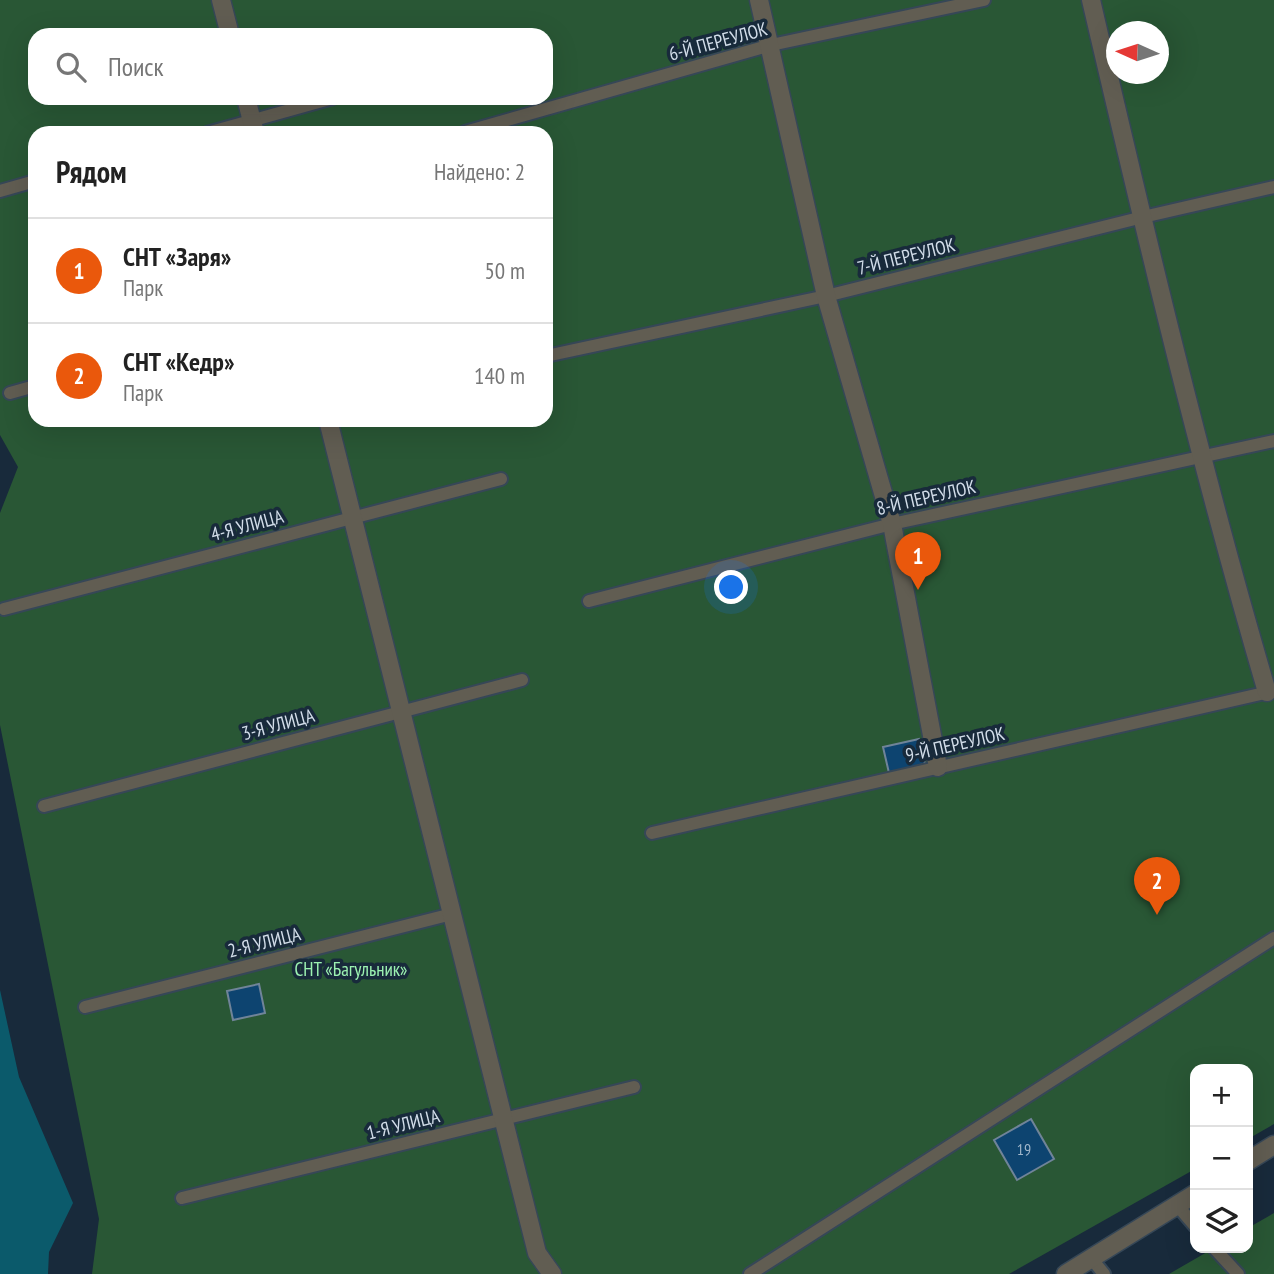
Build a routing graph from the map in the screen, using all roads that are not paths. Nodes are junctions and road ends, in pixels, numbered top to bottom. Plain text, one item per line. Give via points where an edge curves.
1 (222, 0) edge
2 (759, 0) edge
3 (984, 0) edge
4 (1091, 0) edge
5 (228, 28) edge
6 (771, 46) junction
7 (248, 105) edge
8 (315, 105) edge
9 (254, 126) edge
10 (257, 126) edge
11 (486, 126) edge
12 (28, 183) edge
13 (1274, 187) edge
14 (0, 191) edge
15 (1143, 217) junction
16 (826, 296) junction
17 (553, 354) edge
18 (28, 388) edge
19 (10, 393) dead end
20 (330, 427) edge
21 (1274, 441) edge
22 (1203, 457) junction
23 (501, 479) dead end
24 (352, 518) junction
25 (892, 524) junction
26 (589, 601) dead end
27 (4, 609) dead end
28 (522, 680) dead end
29 (1270, 691) edge
30 (401, 712) junction
31 (938, 767) junction
32 (44, 806) dead end
33 (652, 833) dead end
34 (452, 914) junction
35 (1274, 938) edge
36 (85, 1007) dead end
37 (634, 1087) dead end
38 (504, 1119) junction
39 (1274, 1145) edge
40 (1253, 1158) edge
41 (1190, 1197) edge
42 (181, 1198) dead end
43 (1177, 1205) junction
44 (1190, 1220) edge
45 (1219, 1253) edge
46 (1091, 1258) junction
47 (552, 1274) edge
48 (750, 1274) edge
49 (1066, 1274) edge
50 (1104, 1274) edge
51 (1238, 1274) edge

1 - 5 street
2 - 6 street
3 - 6 lane, 6-Й ПЕРЕУЛОК
4 - 15 street
6 - 11 lane, 6-Й ПЕРЕУЛОК
6 - 16 street
7 - 9 street
8 - 10 lane
12 - 14 lane
13 - 15 lane, 7-Й ПЕРЕУЛОК
15 - 16 lane, 7-Й ПЕРЕУЛОК
15 - 22 street
16 - 17 lane, 7-Й ПЕРЕУЛОК
16 - 25 street
18 - 19 lane
20 - 24 street
21 - 22 lane, 8-Й ПЕРЕУЛОК
22 - 25 lane, 8-Й ПЕРЕУЛОК
22 - 29 street via 1236,586
23 - 24 lane, 4-Я УЛИЦА
24 - 27 lane, 4-Я УЛИЦА
24 - 30 street
25 - 26 lane, 8-Й ПЕРЕУЛОК
25 - 31 street
28 - 30 lane, 3-Я УЛИЦА
29 - 31 lane, 9-Й ПЕРЕУЛОК
30 - 32 lane, 3-Я УЛИЦА
30 - 34 street
31 - 33 lane, 9-Й ПЕРЕУЛОК
34 - 36 lane, 2-Я УЛИЦА
34 - 38 street
35 - 48 lane
37 - 38 lane, 1-Я УЛИЦА
38 - 42 lane, 1-Я УЛИЦА
38 - 47 street via 537,1253
39 - 40 street
41 - 43 street
43 - 44 lane
43 - 46 street
45 - 51 lane
46 - 49 street
46 - 50 lane

